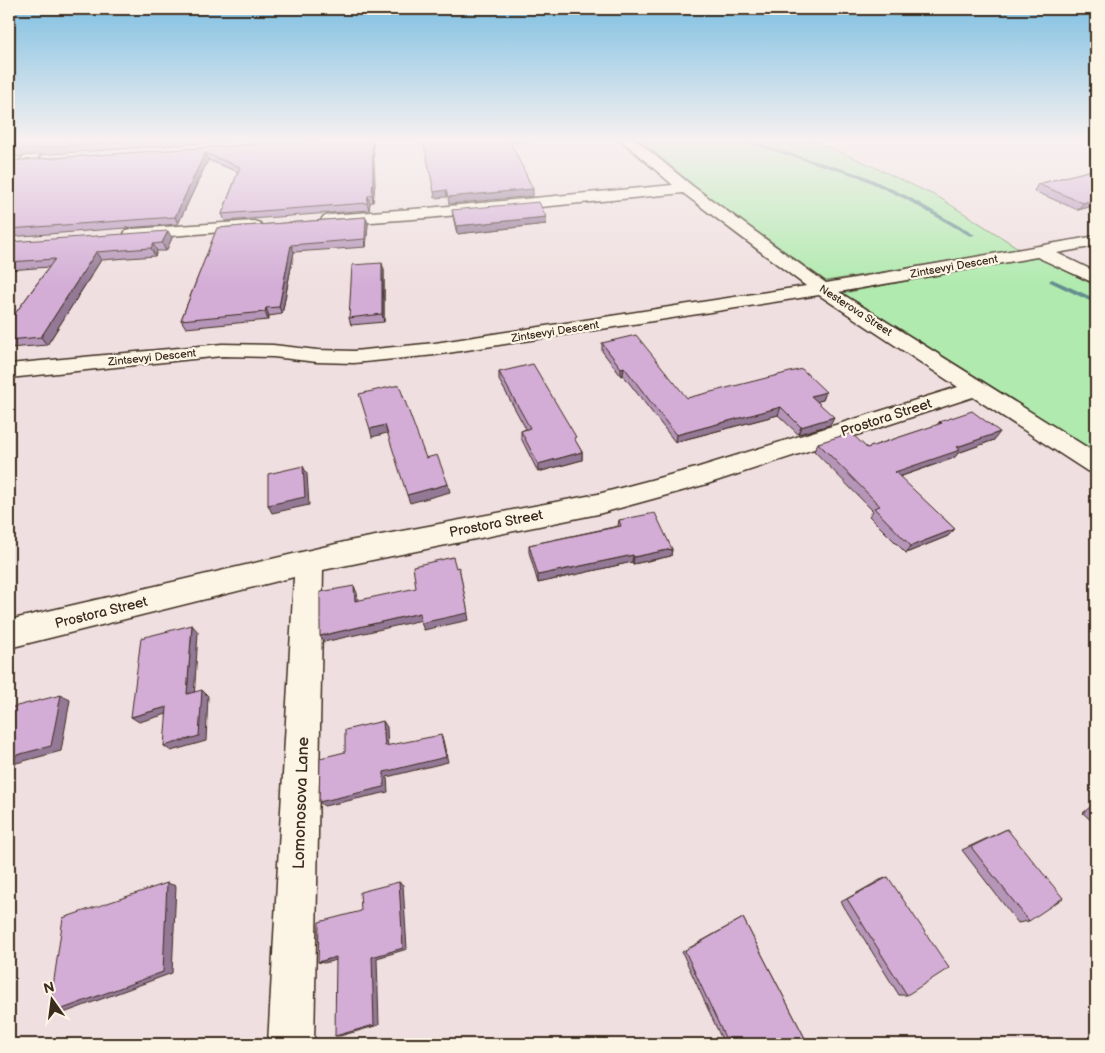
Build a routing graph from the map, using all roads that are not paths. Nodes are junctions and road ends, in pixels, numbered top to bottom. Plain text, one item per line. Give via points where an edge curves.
1 (685, 188) edge
2 (686, 188) edge
3 (317, 221) edge
4 (268, 225) edge
5 (118, 235) edge
6 (1096, 241) edge
7 (1038, 251) junction
8 (1096, 279) edge
9 (822, 289) junction
10 (9, 371) edge
11 (977, 388) junction
12 (1096, 465) edge
13 (309, 562) junction
14 (9, 634) edge
15 (291, 1044) edge

1 - 3 street
2 - 9 street, Nesterova Street
4 - 5 street
6 - 7 street, Zintsevyi Descent
7 - 8 street
7 - 9 street, Zintsevyi Descent
9 - 10 street, Zintsevyi Descent via 435,350 354,357 222,350
9 - 11 street, Nesterova Street
11 - 12 street, Nesterova Street
11 - 13 street, Prostora Street via 698,477 598,504
13 - 14 street, Prostora Street
13 - 15 street, Lomonosova Lane

